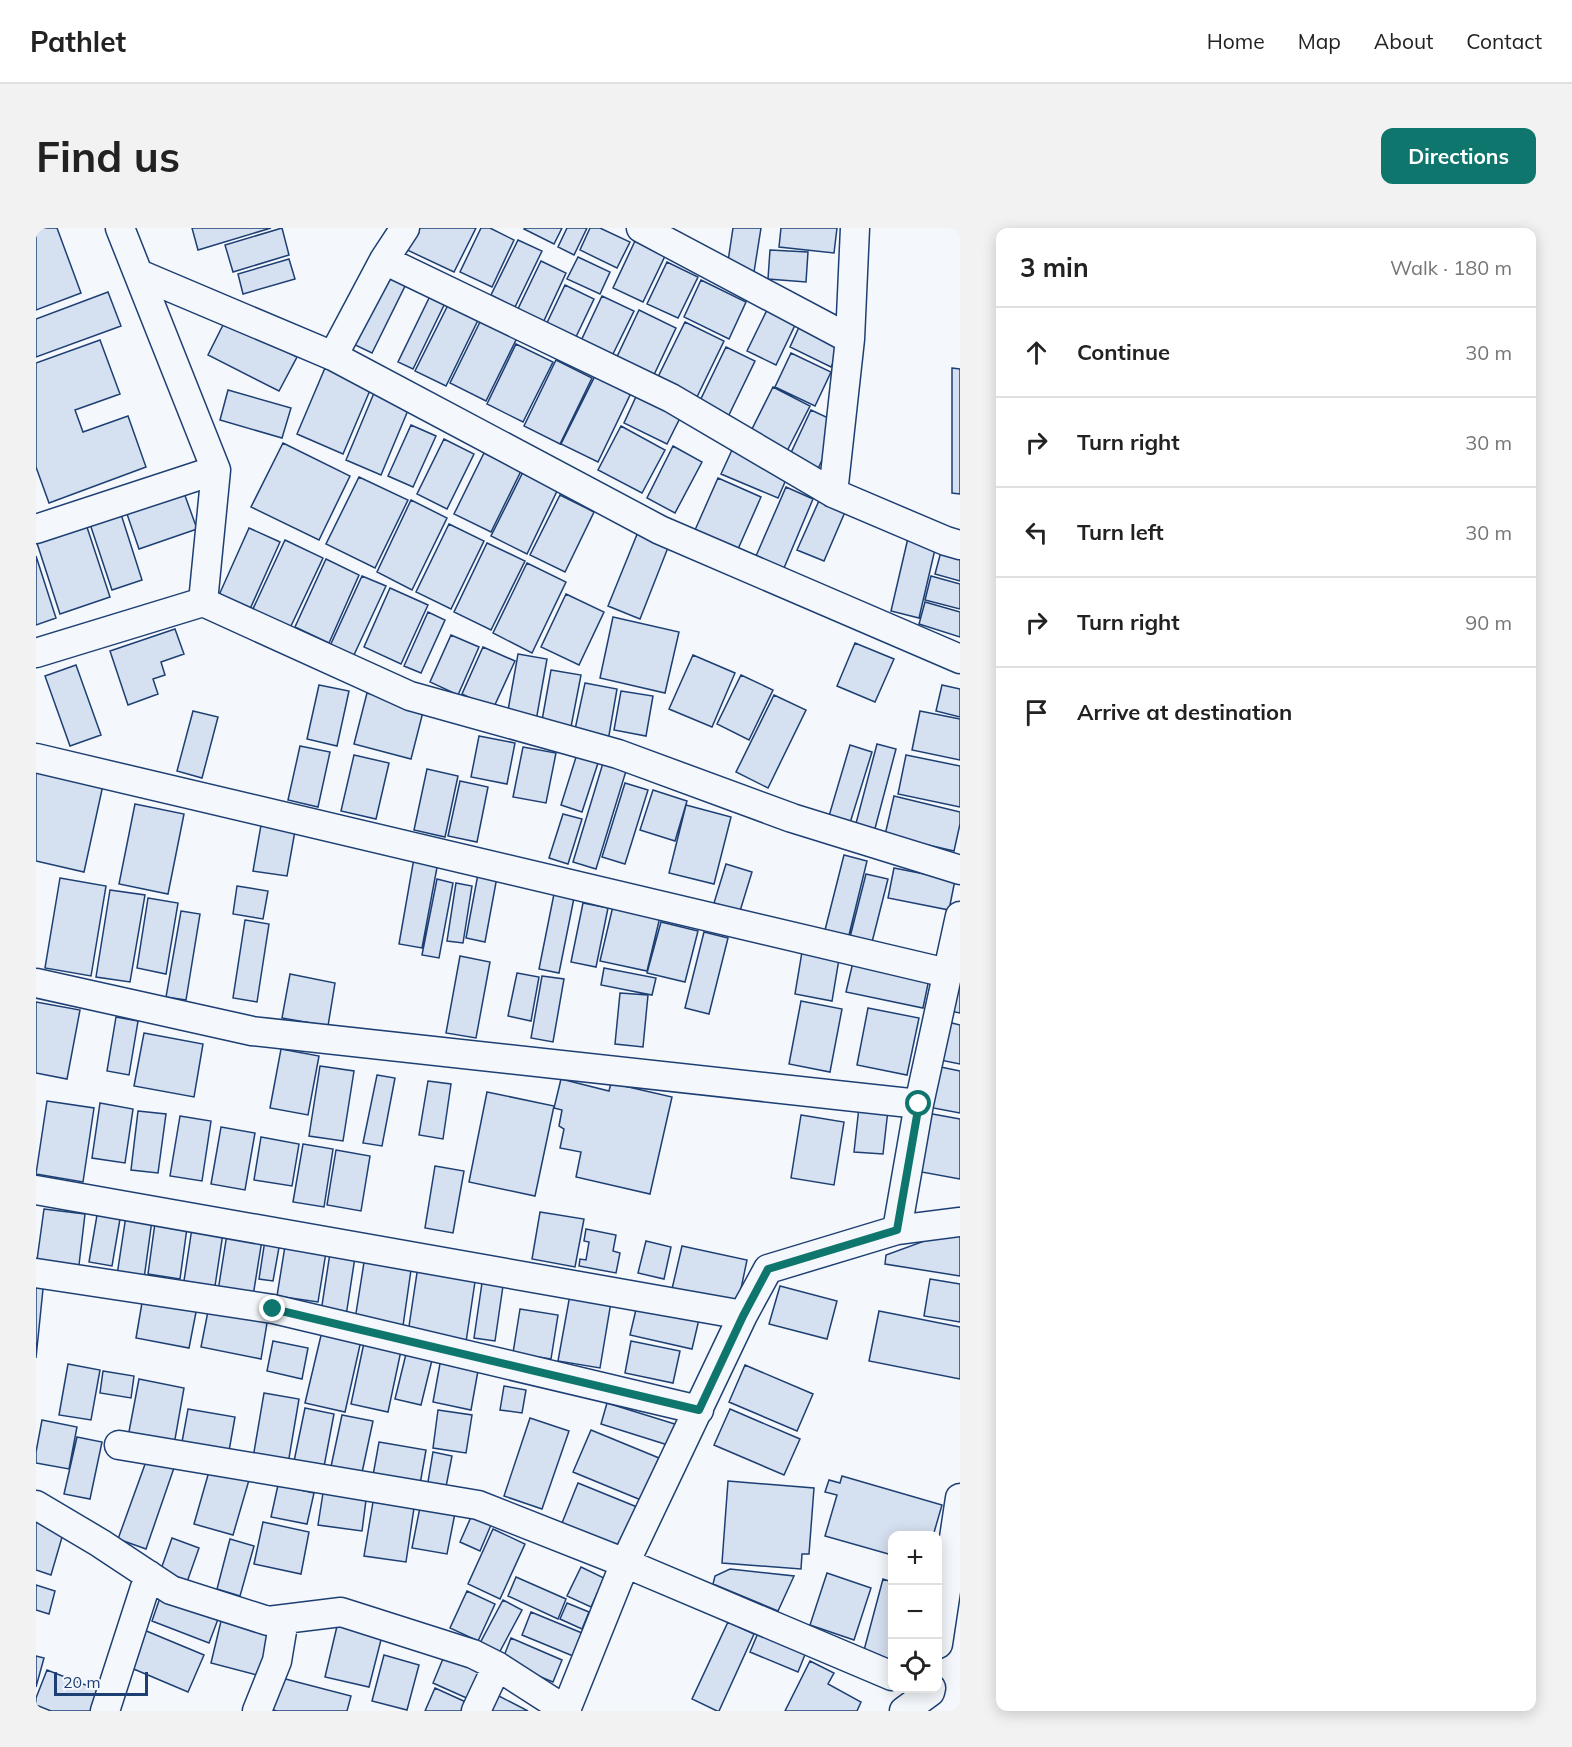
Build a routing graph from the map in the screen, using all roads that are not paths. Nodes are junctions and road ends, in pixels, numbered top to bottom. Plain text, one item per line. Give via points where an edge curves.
1 (120, 228) edge
2 (405, 228) edge
3 (641, 228) edge
4 (855, 228) edge
5 (384, 260) junction
6 (139, 273) junction
7 (850, 339) junction
8 (333, 356) junction
9 (216, 470) junction
10 (833, 493) junction
11 (36, 529) edge
12 (960, 545) edge
13 (202, 602) junction
14 (36, 653) edge
15 (960, 659) edge
16 (36, 758) edge
17 (960, 870) edge
18 (960, 916) edge
19 (947, 973) junction
20 (36, 983) edge
21 (919, 1104) junction
22 (36, 1190) edge
23 (960, 1222) edge
24 (897, 1230) junction
25 (36, 1273) edge
26 (743, 1316) junction
27 (699, 1410) junction
28 (119, 1445) dead end
29 (960, 1498) edge
30 (36, 1505) edge
31 (625, 1563) junction
32 (149, 1575) junction
33 (284, 1619) junction
34 (939, 1639) edge
35 (496, 1666) junction
36 (888, 1674) edge
37 (924, 1693) edge
38 (566, 1710) edge
39 (105, 1711) edge
40 (257, 1711) edge
41 (476, 1711) edge
42 (904, 1711) edge

1 - 6 street
2 - 5 street
3 - 7 street
4 - 7 street
5 - 8 street
5 - 10 street via 671,398
6 - 8 street
6 - 9 street
7 - 10 street
8 - 15 street via 660,530
9 - 11 street
9 - 13 street
10 - 12 street
13 - 14 street
13 - 17 street via 410,696 618,754 792,818
16 - 19 street
18 - 19 street
19 - 21 street
20 - 21 street via 252,1031
21 - 24 street
22 - 26 street
23 - 24 street
24 - 26 street via 768,1269
25 - 27 street via 273,1309
26 - 27 street
27 - 31 street
28 - 31 street via 478,1505
29 - 34 street
30 - 32 street
31 - 36 street
31 - 38 street
32 - 33 street via 171,1590 192,1597 268,1621
32 - 39 street
33 - 35 street via 341,1612 473,1654
33 - 40 street via 277,1661
35 - 38 street
35 - 41 street
37 - 42 street

